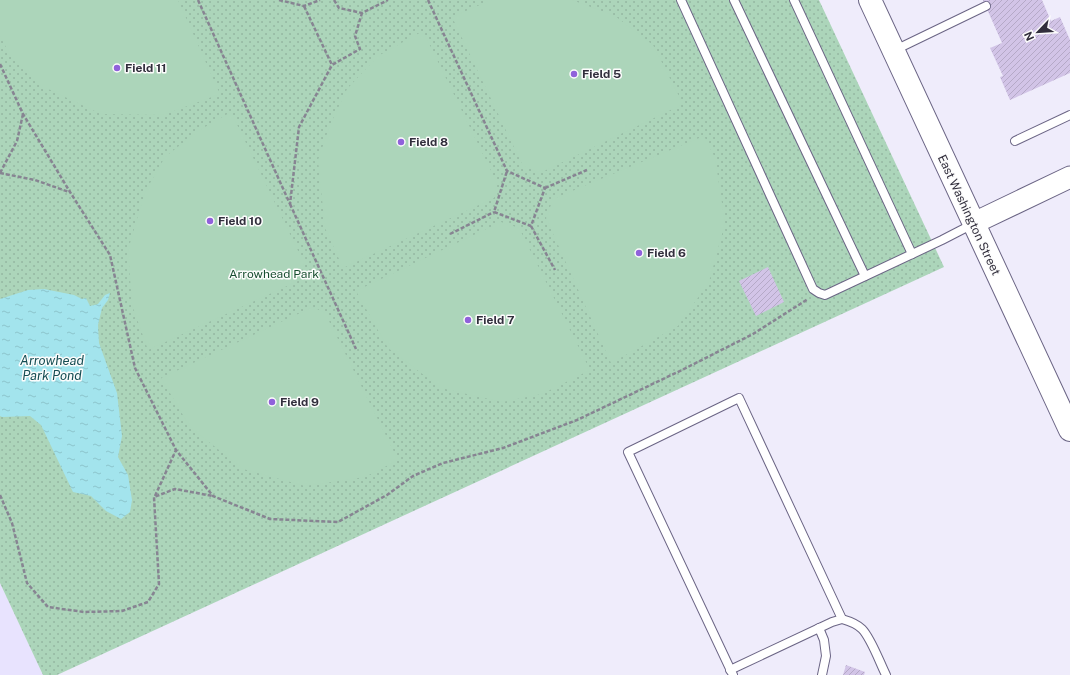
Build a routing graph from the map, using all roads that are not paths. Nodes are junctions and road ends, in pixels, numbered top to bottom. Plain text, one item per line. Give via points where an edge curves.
1 (680, 0) edge
2 (734, 0) edge
3 (794, 0) edge
4 (870, 0) edge
5 (986, 6) dead end
6 (893, 51) junction
7 (1070, 115) edge
8 (1015, 141) dead end
9 (1070, 177) edge
10 (974, 223) junction
11 (912, 254) junction
12 (865, 276) junction
13 (1070, 430) edge
14 (842, 619) junction
15 (819, 628) junction
16 (732, 672) edge
17 (822, 675) edge
18 (886, 675) edge

1 - 12 lane via 813,289 825,295
2 - 12 lane
3 - 11 lane
4 - 6 main road, East Washington Street
5 - 6 lane
6 - 10 main road, East Washington Street
7 - 8 lane
9 - 10 street
10 - 11 lane
10 - 13 main road, East Washington Street
11 - 12 lane
14 - 15 lane
14 - 16 lane via 739,398 628,452
14 - 18 lane via 862,628
15 - 16 lane
15 - 17 lane via 826,656

